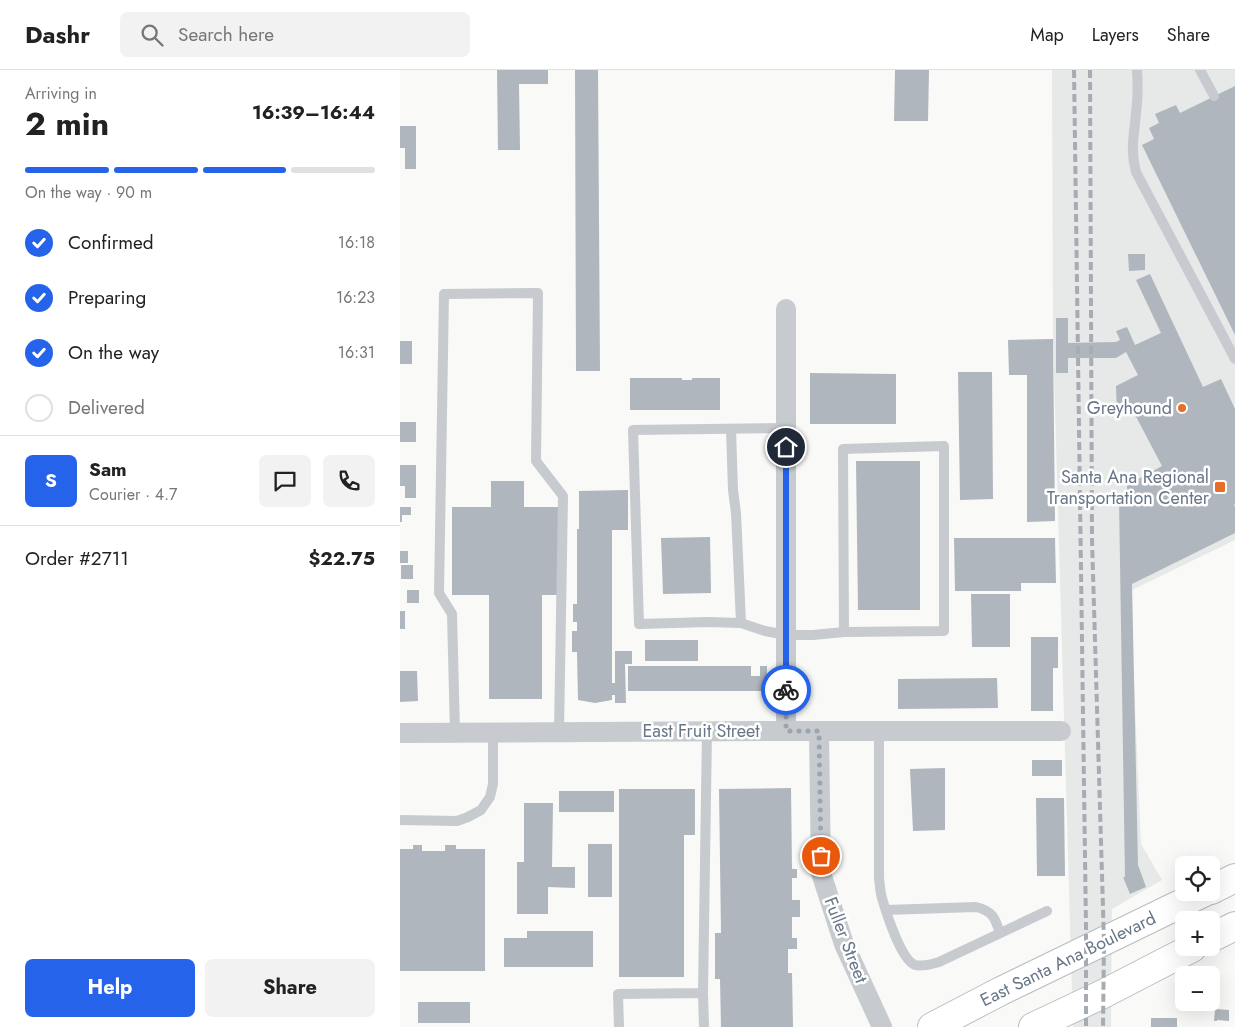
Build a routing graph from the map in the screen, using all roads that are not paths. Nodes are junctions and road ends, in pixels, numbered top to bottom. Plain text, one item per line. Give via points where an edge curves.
1 (1137, 70) edge
2 (1200, 70) edge
3 (1214, 96) dead end
4 (786, 310) dead end
5 (1235, 359) edge
6 (786, 428) junction
7 (731, 429) junction
8 (741, 623) junction
9 (844, 632) junction
10 (786, 635) junction
11 (707, 731) junction
12 (786, 731) junction
13 (819, 731) junction
14 (879, 731) junction
15 (1061, 731) dead end
16 (455, 732) junction
17 (493, 732) junction
18 (559, 732) junction
19 (400, 733) edge
20 (400, 820) edge
21 (1235, 878) edge
22 (1220, 886) edge
23 (1186, 901) edge
24 (886, 910) junction
25 (1047, 911) dead end
26 (1235, 926) edge
27 (1000, 933) junction
28 (1220, 934) edge
29 (1177, 956) edge
30 (703, 993) junction
31 (619, 1027) edge
32 (704, 1027) edge
33 (882, 1027) edge
34 (932, 1027) edge
35 (1033, 1027) edge

1 - 5 lane via 1138,97 1132,150 1136,172
2 - 3 lane
4 - 6 street
6 - 7 lane
6 - 10 street
7 - 8 lane
7 - 8 lane via 633,430 639,624
8 - 10 lane
9 - 9 lane via 843,449 944,446 944,631
9 - 10 lane
10 - 12 street
11 - 12 street, East Fruit Street
11 - 18 street, East Fruit Street
11 - 30 lane
12 - 13 street, East Fruit Street
13 - 14 street, East Fruit Street
13 - 33 street, Fuller Street via 821,873 844,944
14 - 15 street, East Fruit Street
14 - 24 lane via 879,878
16 - 17 street, East Fruit Street
16 - 18 lane via 452,614 439,593 444,294 528,293 538,293 536,461 563,496
16 - 19 street, East Fruit Street
17 - 18 street, East Fruit Street
17 - 20 lane via 490,797 481,810 457,821
21 - 22 main road
23 - 34 main road, East Santa Ana Boulevard
24 - 27 lane via 976,907 992,915
24 - 27 lane via 900,947 915,965 939,962
25 - 27 lane
26 - 28 main road
29 - 35 main road
30 - 31 lane via 618,994
30 - 32 lane

